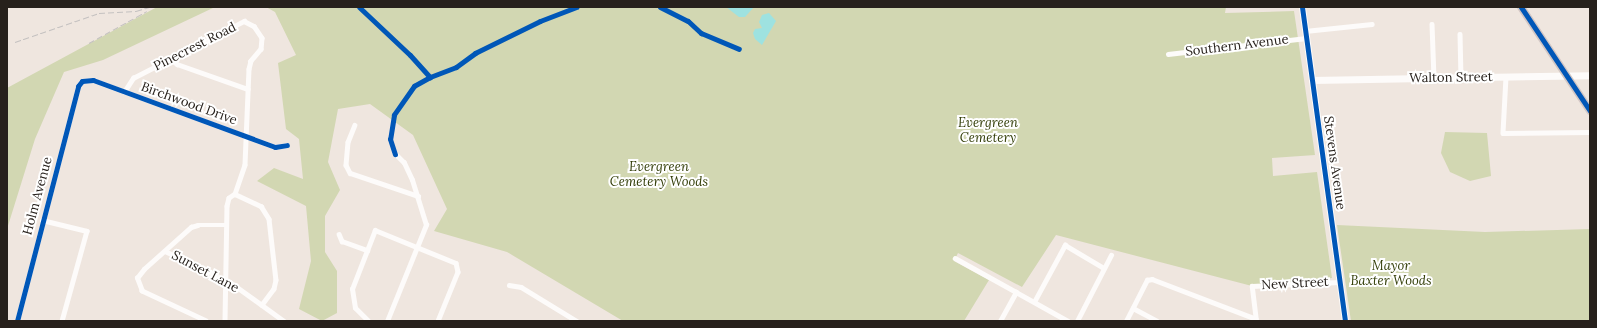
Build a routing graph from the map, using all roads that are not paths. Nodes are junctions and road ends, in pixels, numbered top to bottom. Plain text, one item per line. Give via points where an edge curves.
1 (1302, 7) edge
2 (1521, 7) edge
3 (1372, 24) dead end
4 (1432, 24) dead end
5 (1460, 34) dead end
6 (1306, 35) junction
7 (1168, 54) dead end
8 (171, 59) junction
9 (1566, 75) junction
10 (1590, 76) edge
11 (1461, 77) junction
12 (1506, 77) junction
13 (1434, 78) junction
14 (84, 80) joint
15 (1312, 80) junction
16 (248, 89) junction
17 (124, 92) junction
18 (1590, 111) edge
19 (355, 125) dead end
20 (1590, 132) edge
21 (247, 137) junction
22 (287, 146) dead end
23 (395, 154) dead end
24 (235, 194) junction
25 (418, 196) junction
26 (42, 220) junction
27 (226, 225) junction
28 (339, 234) dead end
29 (418, 247) junction
30 (165, 250) junction
31 (367, 250) junction
32 (1111, 255) dead end
33 (955, 258) dead end
34 (1104, 268) junction
35 (226, 280) junction
36 (1339, 282) junction
37 (509, 285) dead end
38 (1016, 292) junction
39 (1034, 302) junction
40 (262, 305) junction
41 (1133, 308) junction
42 (568, 319) edge
43 (1256, 320) edge
44 (17, 321) edge
45 (62, 321) edge
46 (206, 321) edge
47 (225, 321) edge
48 (284, 321) edge
49 (368, 321) edge
50 (387, 321) edge
51 (438, 321) edge
52 (577, 321) edge
53 (1000, 321) edge
54 (1068, 321) edge
55 (1077, 321) edge
56 (1126, 321) edge
57 (1157, 321) edge
58 (1345, 321) edge

1 - 6 main road, Stevens Avenue
2 - 9 highway
3 - 6 street, Southern Avenue
4 - 13 street
5 - 11 street
6 - 7 street, Southern Avenue
6 - 15 main road, Stevens Avenue
8 - 16 street via 177,64
8 - 16 street, Pinecrest Road via 248,21 254,26 262,43 261,50 250,65
8 - 17 street, Pinecrest Road via 133,78
9 - 10 main road, Walton Street
9 - 12 main road, Walton Street
9 - 18 highway
11 - 12 main road, Walton Street
11 - 13 main road, Walton Street
12 - 20 street via 1503,133
13 - 15 main road, Walton Street
14 - 17 street, Birchwood Drive via 93,80
14 - 26 street, Holm Avenue via 78,86
15 - 36 main road, Stevens Avenue
16 - 21 street, Pinecrest Road
17 - 21 street, Birchwood Drive
19 - 25 street via 348,142 346,165 350,173
21 - 22 street, Birchwood Drive via 275,147
21 - 24 street, Pinecrest Road via 245,165
23 - 25 street via 404,163
24 - 27 street, Pinecrest Road via 228,202
24 - 40 street via 262,206 269,219 276,280 274,289
25 - 29 street via 426,225
26 - 44 street, Holm Avenue
26 - 45 street via 87,231
27 - 30 street via 195,225
27 - 35 street, Pinecrest Road
28 - 31 street via 342,240
29 - 31 street via 375,230
29 - 50 street
29 - 51 street via 453,260 458,267
30 - 35 street, Sunset Lane
30 - 46 street via 138,274 137,283 142,291
31 - 49 street via 352,294 355,308
32 - 34 street
33 - 38 street
34 - 39 street via 1065,245
34 - 55 street
35 - 40 street, Sunset Lane
35 - 47 street, Pinecrest Road
36 - 43 street, New Street via 1252,286
36 - 58 main road, Stevens Avenue
37 - 42 street via 521,287
38 - 39 street
38 - 53 street
39 - 54 street
40 - 48 street, Sunset Lane
41 - 43 street via 1147,280 1152,279
41 - 56 street
41 - 57 street
42 - 52 street

